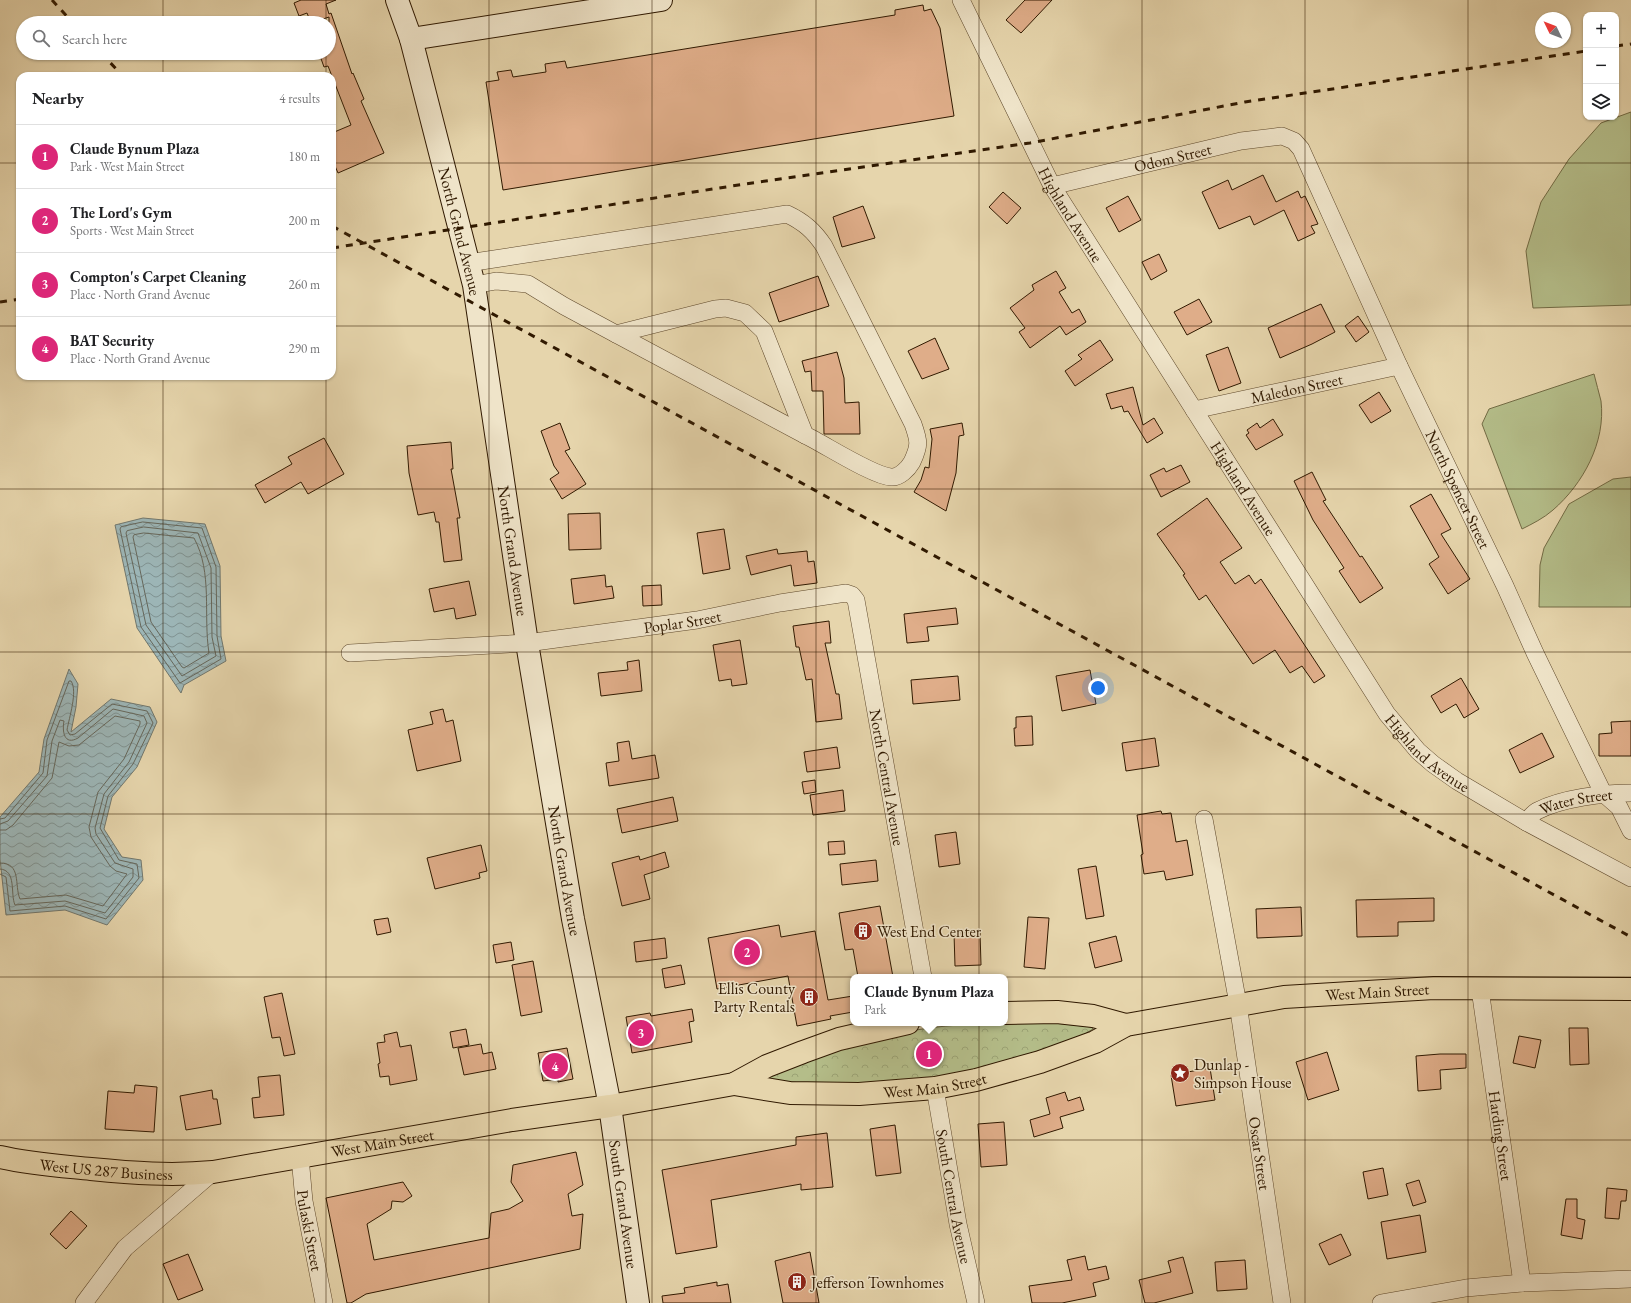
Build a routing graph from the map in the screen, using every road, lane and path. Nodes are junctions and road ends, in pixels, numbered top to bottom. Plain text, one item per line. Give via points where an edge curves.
1 (397, 0) edge
2 (661, 0) edge
3 (961, 0) edge
4 (411, 39) junction
5 (1294, 141) joint
6 (1052, 186) junction
7 (468, 263) junction
8 (474, 285) junction
9 (616, 334) junction
10 (1399, 366) junction
11 (1194, 410) junction
12 (805, 435) junction
13 (837, 595) joint
14 (527, 643) junction
15 (350, 653) dead end
16 (1603, 793) junction
17 (1631, 793) edge
18 (1204, 819) dead end
19 (1526, 822) junction
20 (1631, 831) edge
21 (1631, 878) edge
22 (922, 974) edge
23 (1480, 989) junction
24 (1631, 989) edge
25 (1238, 1004) junction
26 (1008, 1013) edge
27 (895, 1026) edge
28 (1126, 1026) junction
29 (734, 1084) junction
30 (935, 1088) junction
31 (610, 1106) junction
32 (0, 1157) edge
33 (300, 1157) junction
34 (213, 1172) junction
35 (1631, 1279) edge
36 (1522, 1283) junction
37 (84, 1303) edge
38 (324, 1303) edge
39 (638, 1303) edge
40 (976, 1303) edge
41 (1282, 1303) edge
42 (1381, 1303) edge

1 - 4 main road, North Grand Avenue
2 - 4 main road
3 - 6 street, Highland Avenue
4 - 7 main road, North Grand Avenue
5 - 6 street, Odom Street via 1282,136 1241,141
5 - 10 street, North Spencer Street via 1307,161
6 - 11 street, Highland Avenue
7 - 8 main road, North Grand Avenue
7 - 12 street via 787,214 800,220 812,230 824,246 919,439 918,449 911,464 899,476 890,477 868,469
8 - 9 street via 496,281 528,284
8 - 14 main road, North Grand Avenue
9 - 12 street
9 - 12 street via 715,309 726,308 745,312 764,330
10 - 11 street, Maledon Street
10 - 16 street, North Spencer Street
11 - 19 street, Highland Avenue via 1387,714 1403,734 1433,764
13 - 14 street, Poplar Street via 780,603 697,620
13 - 22 street, North Central Avenue via 846,593 856,600
14 - 15 street, Poplar Street
14 - 31 main road, North Grand Avenue via 572,919
16 - 17 street, Water Street
16 - 19 street, Water Street via 1536,811
16 - 20 street, North Spencer Street via 1620,807
18 - 25 street, Oscar Street
19 - 21 street, Highland Avenue
23 - 24 main road, West Main Street
23 - 25 main road, West Main Street via 1434,988 1284,997
23 - 36 street, Harding Street
25 - 28 main road, West Main Street
25 - 41 street, Oscar Street
26 - 28 main road, West Main Street via 1057,1012 1093,1016
27 - 29 main road, West Main Street via 839,1039 767,1066
28 - 30 main road, West Main Street via 1095,1042 1040,1062 976,1080
29 - 30 main road, West Main Street via 790,1092 859,1094
29 - 31 main road, West Main Street
30 - 40 street, South Central Avenue via 958,1224
31 - 33 main road, West Main Street via 512,1120
31 - 39 main road, South Grand Avenue
32 - 34 main road, West US 287 Business via 69,1167 142,1173 182,1175
33 - 34 main road, West Main Street
33 - 38 street, Pulaski Street via 304,1201
34 - 37 street via 125,1248
35 - 36 street
36 - 42 street via 1466,1288

